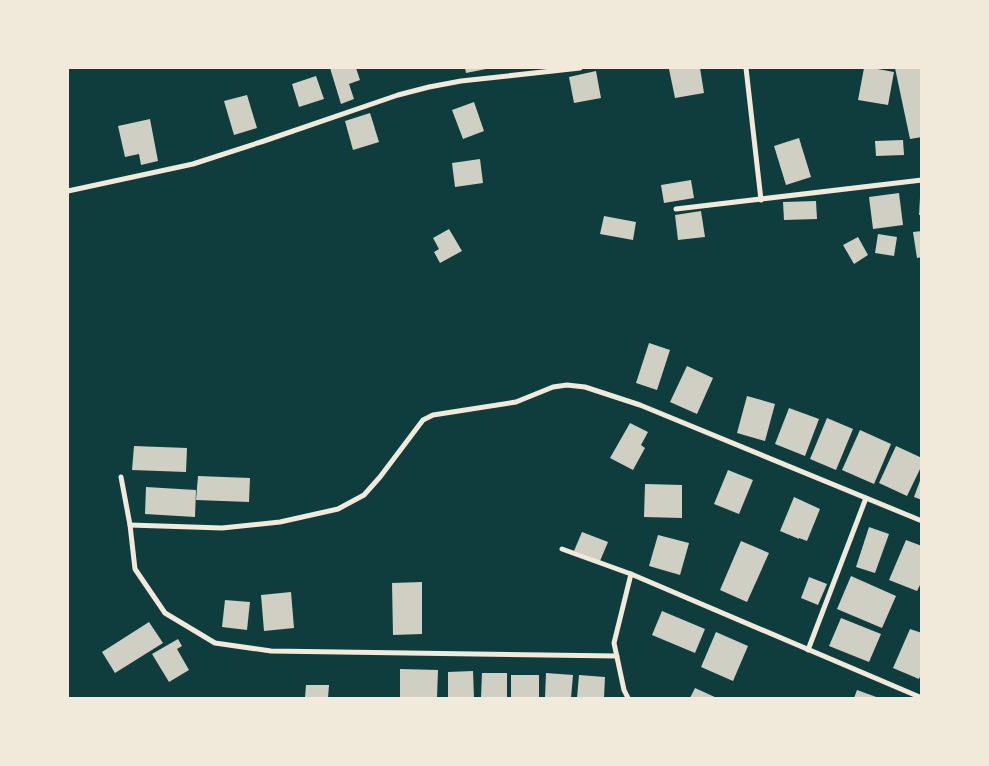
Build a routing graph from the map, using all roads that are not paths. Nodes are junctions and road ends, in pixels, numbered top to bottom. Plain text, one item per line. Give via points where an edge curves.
1 (580, 68) edge
2 (746, 68) edge
3 (922, 180) edge
4 (68, 191) edge
5 (761, 200) junction
6 (676, 209) dead end
7 (121, 477) dead end
8 (866, 498) junction
9 (922, 521) edge
10 (130, 525) junction
11 (562, 550) dead end
12 (631, 574) junction
13 (808, 650) junction
14 (617, 656) junction
15 (628, 698) edge
16 (922, 698) edge

1 - 4 street via 429,87 193,164
2 - 5 street
3 - 5 street
5 - 6 street
7 - 10 street
8 - 9 street
8 - 10 street via 640,405 585,387 567,385 553,387 516,402 433,415 423,420 364,495 338,509 280,522 222,528
8 - 13 street
10 - 14 street via 135,569 165,613 215,642 271,651
11 - 12 street
12 - 13 street
12 - 14 street via 614,644
13 - 16 street
14 - 15 street

